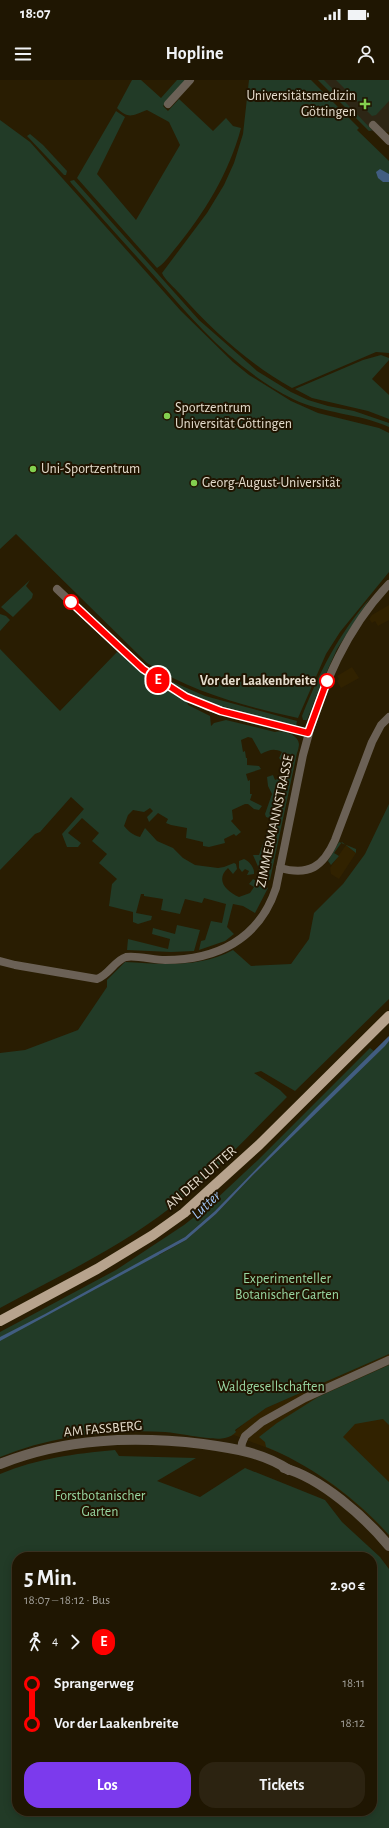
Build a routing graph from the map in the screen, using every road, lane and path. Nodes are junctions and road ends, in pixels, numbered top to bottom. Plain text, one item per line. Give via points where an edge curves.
1 (190, 80) edge
2 (168, 104) dead end
3 (373, 125) dead end
4 (389, 141) edge
5 (389, 584) edge
6 (57, 589) dead end
7 (389, 717) edge
8 (308, 733) junction
9 (280, 868) junction
10 (0, 960) edge
11 (389, 1016) edge
12 (0, 1321) edge
13 (389, 1360) edge
14 (240, 1451) junction
15 (0, 1464) edge
16 (389, 1546) edge

1 - 2 street
3 - 4 street
5 - 8 street, ZIMMERMANNSTRASSE via 342,649 325,685
6 - 8 street via 143,669 186,697 221,711
7 - 9 street via 372,742 327,855 310,870 294,872
8 - 9 street, ZIMMERMANNSTRASSE
9 - 10 street, ZIMMERMANNSTRASSE via 276,888 254,926 233,944 214,954 188,960 125,958 118,961 106,974 94,979
11 - 12 main road, AN DER LUTTER via 259,1145 184,1213 124,1254
13 - 14 street via 305,1398 274,1416 253,1434
14 - 15 street, AM FASSBERG via 154,1439 95,1441 56,1447
14 - 16 street, AM FASSBERG via 318,1484 362,1517

